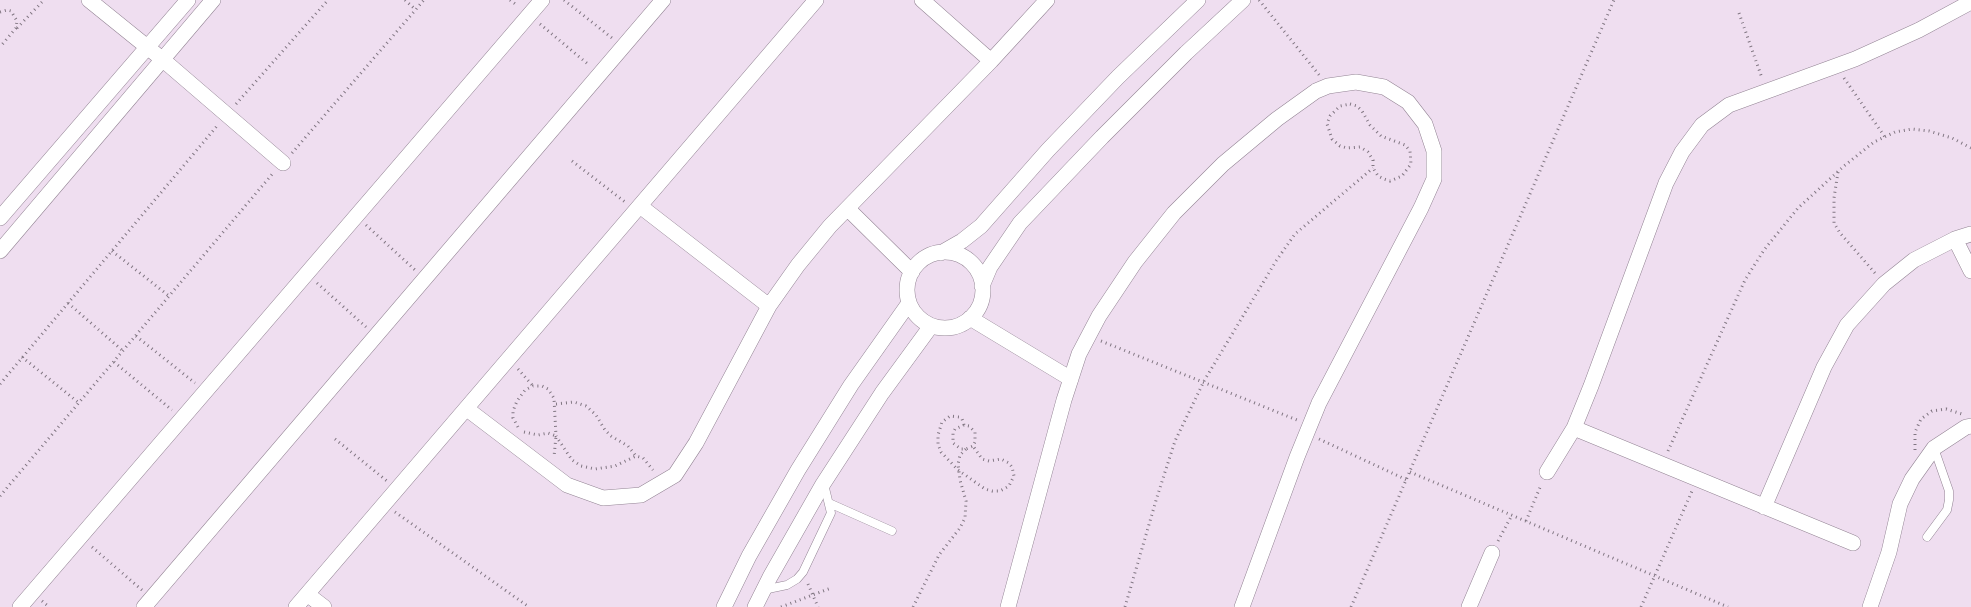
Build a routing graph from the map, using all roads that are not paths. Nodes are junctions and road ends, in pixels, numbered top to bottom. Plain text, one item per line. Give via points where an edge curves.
1 (89, 0) edge
2 (188, 0) edge
3 (213, 0) edge
4 (542, 0) edge
5 (662, 0) edge
6 (816, 0) edge
7 (922, 0) edge
8 (1047, 0) edge
9 (1198, 0) edge
10 (1243, 0) edge
11 (1971, 2) edge
12 (147, 48) junction
13 (162, 59) junction
14 (991, 61) junction
15 (283, 163) road end
16 (638, 208) junction
17 (848, 209) junction
18 (0, 218) edge
19 (1971, 234) edge
20 (1955, 239) junction
21 (0, 251) edge
22 (941, 253) junction
23 (1971, 271) edge
24 (912, 272) junction
25 (982, 286) junction
26 (909, 303) junction
27 (769, 306) junction
28 (970, 318) junction
29 (931, 326) junction
30 (1071, 379) junction
31 (467, 409) junction
32 (1968, 421) edge
33 (1574, 428) junction
34 (1934, 448) junction
35 (1547, 472) road end
36 (824, 484) junction
37 (829, 503) junction
38 (1764, 507) junction
39 (892, 530) dead end
40 (1927, 537) dead end
41 (1852, 544) dead end
42 (1492, 553) road end
43 (763, 590) junction
44 (307, 594) junction
45 (148, 603) edge
46 (1474, 605) edge
47 (20, 607) edge
48 (296, 607) edge
49 (324, 607) edge
50 (724, 607) edge
51 (755, 607) edge
52 (1008, 607) edge
53 (1242, 607) edge
54 (1870, 607) edge

1 - 12 street
2 - 12 street
3 - 13 street
4 - 47 street
5 - 45 street
6 - 16 street
7 - 14 street
8 - 14 street
9 - 22 street via 1118,77 981,226
10 - 25 street via 1102,137 1020,223 990,267
11 - 33 street via 1919,30 1836,66 1729,105 1702,125 1682,152 1666,183
12 - 13 street
12 - 18 street
13 - 15 street
13 - 21 street
14 - 17 street
16 - 27 street
16 - 31 street
17 - 24 street
17 - 27 street via 798,265
19 - 20 street
20 - 23 street
20 - 38 street via 1914,260 1884,284 1846,326 1824,367
22 - 24 street via 919,262
22 - 25 street via 952,253 973,265
24 - 26 street via 907,292
25 - 28 street via 978,309
26 - 29 street via 914,313
26 - 50 street via 798,470
27 - 31 street via 696,443 674,475 642,495 603,498 567,485
28 - 29 street via 952,328
28 - 30 street
29 - 36 street via 882,393
30 - 52 street
30 - 53 street via 1088,336 1134,262 1174,213 1223,164 1316,91 1328,86 1356,82 1384,87 1408,102 1425,124 1434,151 1434,179 1319,403
31 - 44 street
32 - 34 street via 1966,427
33 - 35 street
33 - 38 street
34 - 40 lane via 1949,500 1947,510
34 - 54 street via 1912,478 1900,504 1889,552
36 - 37 lane
36 - 43 street
37 - 39 lane
37 - 43 lane via 831,513 826,526 798,579
38 - 41 street
42 - 46 street
43 - 51 street
44 - 48 street
44 - 49 street

